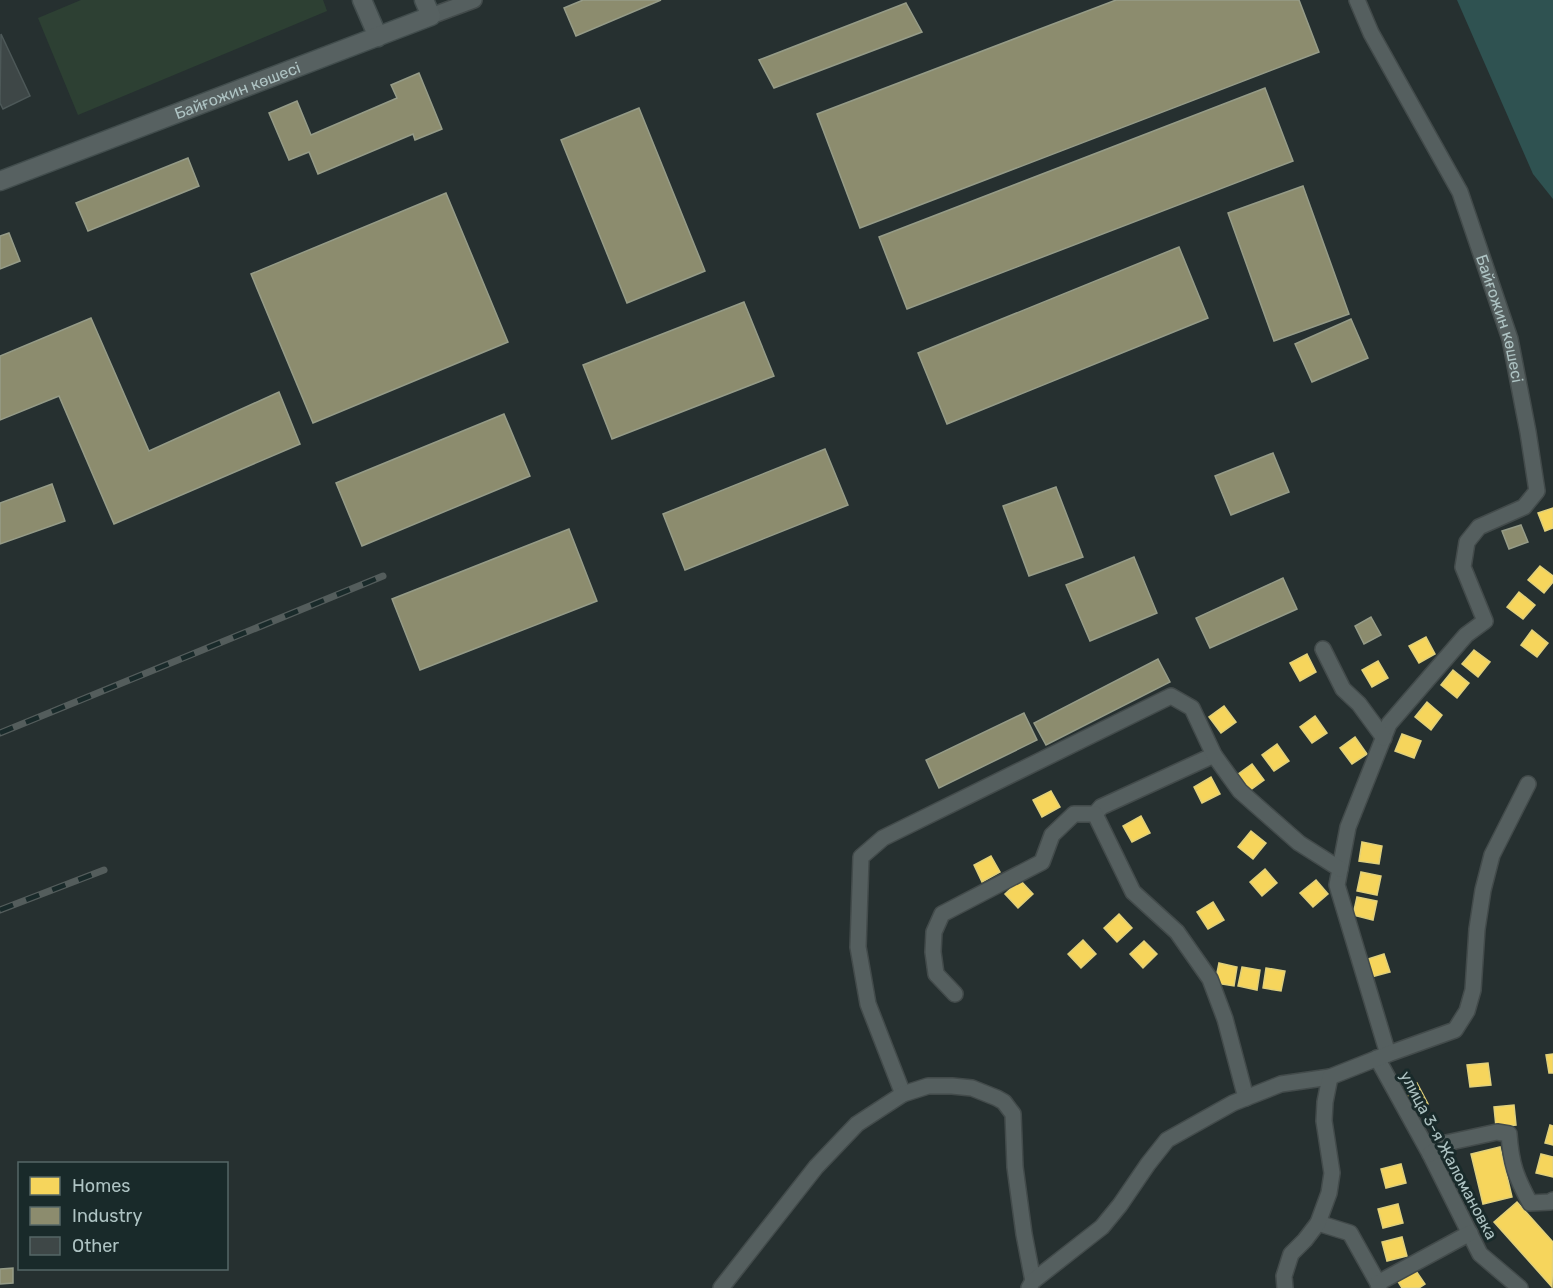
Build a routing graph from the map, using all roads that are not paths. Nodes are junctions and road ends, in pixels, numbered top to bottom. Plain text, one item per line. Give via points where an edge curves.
1 (362, 0) edge
2 (474, 0) edge
3 (1357, 0) edge
4 (427, 8) edge
5 (378, 37) junction
6 (0, 181) edge
7 (1485, 621) joint
8 (1323, 649) dead end
9 (1384, 738) junction
10 (1214, 755) junction
11 (1528, 784) dead end
12 (1095, 814) junction
13 (1340, 869) junction
14 (955, 994) dead end
15 (1382, 1056) junction
16 (1330, 1077) junction
17 (903, 1094) junction
18 (1246, 1098) junction
19 (1430, 1154) junction
20 (1553, 1200) edge
21 (1318, 1223) junction
22 (1470, 1233) junction
23 (1031, 1284) edge
24 (1378, 1286) edge
25 (721, 1288) edge
26 (1285, 1288) edge
27 (1520, 1288) edge

1 - 5 main road
2 - 4 street, Байғожин көшесі
3 - 7 street, Байғожин көшесі via 1371,33 1460,192 1510,339 1537,491 1524,507 1479,527 1467,542 1463,567
4 - 5 main road, Байғожин көшесі
5 - 6 main road, Байғожин көшесі
7 - 9 street, улица 3-я Жаломановка via 1466,635 1440,664 1389,724
8 - 9 street via 1343,689
9 - 13 street, улица 3-я Жаломановка via 1348,827
10 - 12 street via 1101,807
10 - 13 street via 1240,791 1299,843
10 - 17 street via 1192,708 1171,696 883,838 861,857 858,948 868,1004
11 - 15 street via 1492,855 1483,890 1473,990 1467,1011 1455,1030
12 - 14 street via 1074,814 1053,835 1042,862 942,914 934,932 936,974
12 - 18 street via 1133,892 1177,933 1210,980
13 - 15 street, улица 3-я Жаломановка via 1336,885
15 - 16 street
15 - 19 street, улица 3-я Жаломановка
16 - 18 street via 1281,1084
16 - 21 street via 1324,1121 1332,1173
17 - 23 street via 928,1086 952,1086 972,1088 1004,1102 1012,1114
17 - 25 street via 857,1124 824,1159
18 - 23 street via 1167,1140 1102,1227
19 - 20 street via 1446,1143 1497,1132 1509,1134 1515,1173 1530,1203
19 - 22 street, улица 3-я Жаломановка
21 - 24 street via 1350,1233
21 - 26 street via 1291,1254 1284,1276
22 - 24 street
22 - 27 street, улица 3-я Жаломановка via 1480,1254

